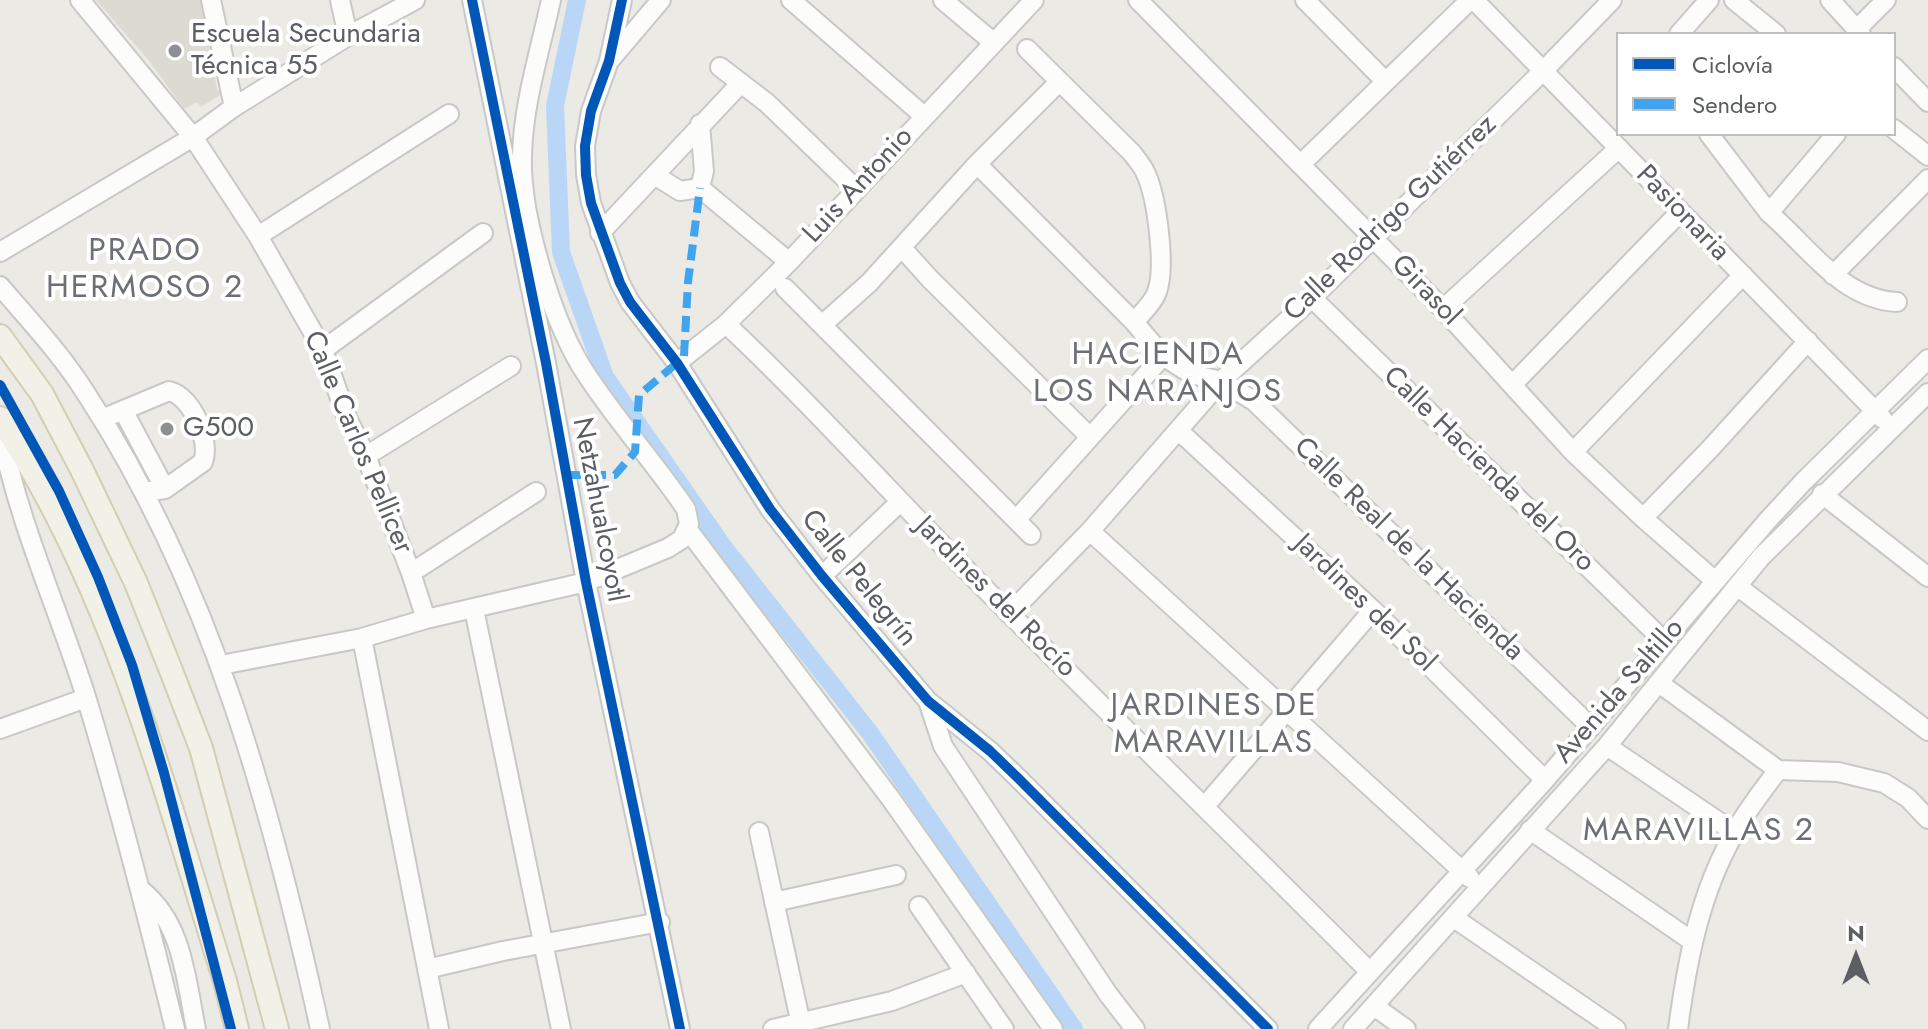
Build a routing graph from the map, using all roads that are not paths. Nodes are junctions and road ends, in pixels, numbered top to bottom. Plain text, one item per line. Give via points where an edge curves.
1 (80, 0) edge
2 (211, 0) edge
3 (340, 0) edge
4 (415, 0) edge
5 (472, 0) edge
6 (551, 0) edge
7 (622, 0) edge
8 (661, 0) edge
9 (791, 0) edge
10 (943, 0) edge
11 (1034, 0) edge
12 (1138, 0) edge
13 (1305, 0) edge
14 (1472, 0) edge
15 (1612, 0) edge
16 (1709, 0) edge
17 (1734, 0) edge
18 (1830, 0) edge
19 (1886, 0) edge
20 (1681, 32) edge
21 (1774, 32) edge
22 (1859, 32) edge
23 (348, 36) junction
24 (994, 43) junction
25 (1027, 49) dead end
26 (609, 61) junction
27 (720, 67) dead end
28 (1896, 69) edge
29 (1544, 70) junction
30 (1385, 81) junction
31 (1059, 82) junction
32 (741, 83) junction
33 (1927, 99) edge
34 (234, 107) junction
35 (449, 114) dead end
36 (924, 116) junction
37 (700, 124) junction
38 (1896, 131) edge
39 (1711, 136) edge
40 (1834, 136) edge
41 (193, 137) junction
42 (1619, 148) junction
43 (1928, 156) edge
44 (977, 164) junction
45 (1301, 164) junction
46 (656, 176) junction
47 (1928, 179) edge
48 (700, 188) junction
49 (856, 189) junction
50 (1679, 213) junction
51 (1769, 213) junction
52 (483, 233) dead end
53 (600, 233) junction
54 (258, 236) junction
55 (1372, 236) junction
56 (902, 248) junction
57 (0, 252) edge
58 (789, 262) junction
59 (1743, 275) junction
60 (1833, 275) junction
61 (0, 286) edge
62 (785, 288) dead end
63 (1312, 298) junction
64 (1897, 302) dead end
65 (1443, 309) junction
66 (1134, 322) junction
67 (726, 324) junction
68 (823, 324) junction
69 (0, 336) edge
70 (1808, 341) junction
71 (323, 350) junction
72 (1163, 356) junction
73 (1928, 359) edge
74 (677, 363) junction
75 (511, 366) dead end
76 (1221, 381) junction
77 (1512, 385) junction
78 (1928, 393) edge
79 (1875, 410) junction
80 (124, 412) junction
81 (0, 418) edge
82 (102, 419) junction
83 (1890, 427) junction
84 (0, 428) edge
85 (1179, 431) junction
86 (1090, 437) junction
87 (1573, 452) junction
88 (366, 456) junction
89 (165, 489) junction
90 (144, 492) junction
91 (536, 492) dead end
92 (1822, 494) junction
93 (900, 502) junction
94 (1643, 518) junction
95 (1016, 520) junction
96 (688, 530) junction
97 (1090, 531) junction
98 (1031, 535) dead end
99 (411, 573) junction
100 (822, 576) junction
101 (1928, 577) edge
102 (1714, 580) junction
103 (586, 582) junction
104 (1737, 586) junction
105 (474, 609) junction
106 (1373, 610) junction
107 (1009, 614) junction
108 (426, 619) junction
109 (362, 638) junction
110 (1665, 642) junction
111 (221, 665) junction
112 (1659, 683) junction
113 (86, 698) junction
114 (928, 701) junction
115 (1287, 711) junction
116 (1591, 727) junction
117 (0, 729) edge
118 (1928, 731) edge
119 (1607, 746) junction
120 (1778, 770) junction
121 (1545, 780) junction
122 (1205, 806) junction
123 (1928, 819) edge
124 (1530, 830) junction
125 (759, 832) dead end
126 (1734, 832) junction
127 (1462, 871) junction
128 (896, 875) dead end
129 (1482, 887) junction
130 (141, 890) junction
131 (774, 902) junction
132 (919, 906) dead end
133 (1454, 918) junction
134 (660, 922) junction
135 (1692, 941) junction
136 (543, 944) junction
137 (427, 969) junction
138 (1369, 971) junction
139 (966, 973) junction
140 (1374, 1006) junction
141 (801, 1026) edge
142 (175, 1029) edge
143 (196, 1029) edge
144 (237, 1029) edge
145 (277, 1029) edge
146 (320, 1029) edge
147 (439, 1029) edge
148 (561, 1029) edge
149 (680, 1029) edge
150 (773, 1029) edge
151 (1004, 1029) edge
152 (1053, 1029) edge
153 (1135, 1029) edge
154 (1268, 1029) edge
155 (1318, 1029) edge
156 (1353, 1029) edge
157 (1406, 1029) edge
158 (1616, 1029) edge
159 (1678, 1029) edge

1 - 41 street, Calle Carlos Pellicer
2 - 34 street
3 - 23 street
4 - 23 street
5 - 103 street, Netzahualcoyotl
6 - 96 street via 522,157 536,245 572,349 686,509
7 - 26 street
8 - 26 street
9 - 36 street
10 - 24 street
11 - 24 street, Luis Antonio
12 - 45 street, Girasol
13 - 30 street
14 - 29 street, Pasionaria
14 - 30 street
15 - 29 street, Calle Rodrigo Gutiérrez
16 - 20 street
17 - 21 street
18 - 22 street
19 - 22 street
23 - 34 street
24 - 36 street, Luis Antonio
25 - 31 street
26 - 53 street, Calle Pelegrín via 585,146
27 - 32 street
28 - 33 street
29 - 42 street, Pasionaria
29 - 55 street, Calle Rodrigo Gutiérrez
30 - 45 street
31 - 44 street
31 - 66 street via 1132,153 1149,181 1160,277 1156,295
32 - 37 street
32 - 49 street
34 - 41 street
35 - 54 street
36 - 49 street, Luis Antonio
37 - 46 street
37 - 48 street
38 - 43 street
39 - 51 street
40 - 51 street
41 - 54 street, Calle Carlos Pellicer
41 - 57 street
42 - 50 street, Pasionaria
42 - 65 street
44 - 56 street
44 - 66 street
45 - 55 street, Girasol
46 - 48 street via 680,191
46 - 53 street
47 - 60 street
48 - 58 street
49 - 58 street, Luis Antonio
50 - 59 street, Pasionaria
50 - 77 street
51 - 60 street
52 - 71 street
53 - 74 street, Calle Pelegrín via 630,302
54 - 71 street, Calle Carlos Pellicer
55 - 63 street, Calle Rodrigo Gutiérrez
55 - 65 street, Girasol
56 - 68 street
56 - 86 street
58 - 67 street, Luis Antonio
59 - 70 street, Pasionaria
59 - 87 street
60 - 64 street via 1868,297
61 - 82 street via 51,344
62 - 68 street
63 - 76 street, Calle Rodrigo Gutiérrez
63 - 110 street, Calle Hacienda del Oro
65 - 77 street, Girasol
66 - 72 street
67 - 74 street, Luis Antonio
67 - 93 street, Jardines del Rocío
68 - 95 street
69 - 145 main road via 42,394 82,470 170,668 201,748
70 - 79 street, Pasionaria
70 - 94 street
71 - 88 street, Calle Carlos Pellicer
72 - 76 street, Calle Real de la Hacienda via 1191,374
72 - 86 street
73 - 79 street, Avenida Saltillo
74 - 100 street, Calle Pelegrín via 770,509
75 - 88 street
76 - 85 street, Calle Rodrigo Gutiérrez
76 - 116 street, Calle Real de la Hacienda via 1254,401
77 - 87 street, Girasol
78 - 83 street, Avenida Saltillo
79 - 83 street, Pasionaria
79 - 102 street, Avenida Saltillo
80 - 82 street
80 - 89 street
80 - 89 street via 169,391 178,393 205,434 203,462
81 - 144 main road via 57,514 130,680
82 - 90 street
83 - 92 street, Avenida Saltillo
84 - 113 street via 27,536
85 - 97 street, Calle Rodrigo Gutiérrez
85 - 106 street, Jardines del Sol
86 - 95 street
87 - 94 street, Girasol
88 - 99 street, Calle Carlos Pellicer
89 - 90 street
90 - 111 street
91 - 99 street
92 - 101 street
92 - 104 street, Avenida Saltillo
93 - 100 street
93 - 107 street, Jardines del Rocío
94 - 102 street, Girasol
95 - 98 street
96 - 103 street via 675,543
96 - 152 street via 891,799
97 - 107 street, Calle Rodrigo Gutiérrez
97 - 115 street
99 - 108 street, Calle Carlos Pellicer
100 - 114 street, Calle Pelegrín
102 - 110 street, Avenida Saltillo
103 - 105 street
103 - 134 street, Netzahualcoyotl
104 - 112 street, Avenida Saltillo
104 - 118 street
105 - 108 street
105 - 136 street
106 - 115 street
106 - 121 street, Jardines del Sol
107 - 122 street, Jardines del Rocío
108 - 109 street
109 - 111 street
109 - 137 street
110 - 116 street, Avenida Saltillo
111 - 146 street via 282,864
112 - 119 street, Avenida Saltillo
112 - 120 street
113 - 117 street
113 - 130 street
114 - 153 street via 943,746
114 - 154 street, Calle Pelegrín via 1018,778
115 - 122 street
115 - 127 street
116 - 121 street, Avenida Saltillo
119 - 124 street, Avenida Saltillo
119 - 126 street
120 - 123 street via 1838,772 1884,783
120 - 126 street
121 - 127 street, Avenida Saltillo
122 - 138 street, Jardines del Rocío
124 - 129 street, Avenida Saltillo
124 - 135 street
125 - 131 street
126 - 135 street
127 - 129 street
127 - 138 street, Avenida Saltillo
128 - 131 street
129 - 133 street, Avenida Saltillo
130 - 142 street
130 - 143 street via 165,914 174,933
131 - 141 street
132 - 139 street
133 - 140 street, Avenida Saltillo
133 - 158 street
134 - 136 street
134 - 149 street, Netzahualcoyotl
135 - 159 street
136 - 137 street
136 - 148 street
137 - 147 street
138 - 155 street, Avenida Saltillo
139 - 141 street via 892,1001
139 - 151 street
140 - 156 street, Avenida Saltillo
140 - 157 street
141 - 150 street

